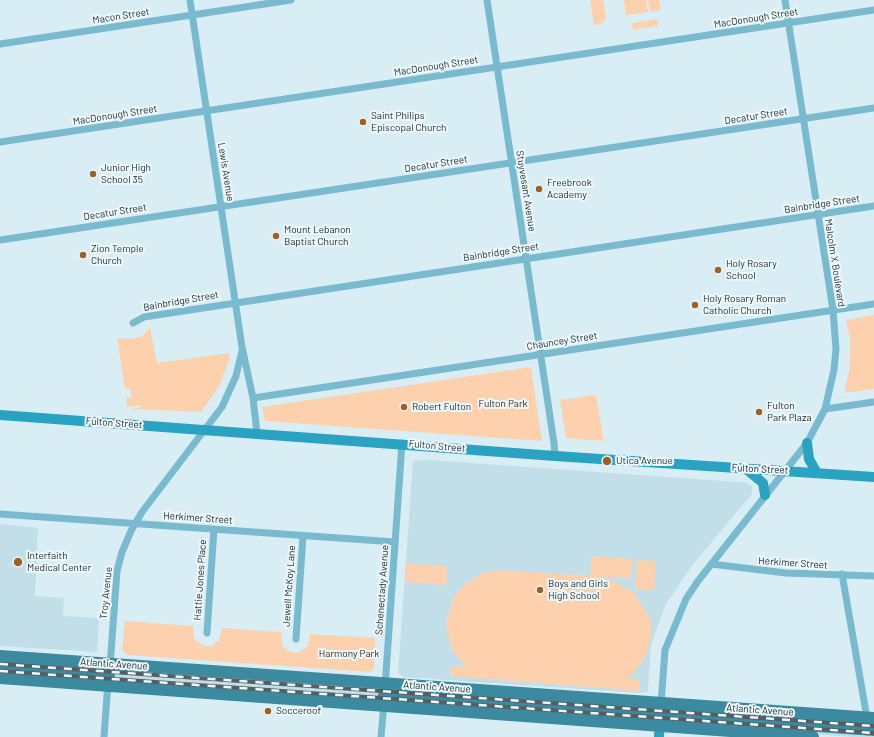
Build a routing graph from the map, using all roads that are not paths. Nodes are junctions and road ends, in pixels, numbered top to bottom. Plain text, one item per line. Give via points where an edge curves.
1 (190, 0) edge
2 (292, 0) edge
3 (487, 0) edge
4 (786, 0) edge
5 (874, 10) edge
6 (192, 15) junction
7 (789, 23) junction
8 (0, 44) edge
9 (497, 67) junction
10 (874, 108) edge
11 (206, 111) junction
12 (803, 119) junction
13 (0, 142) edge
14 (512, 163) junction
15 (874, 206) edge
16 (221, 207) junction
17 (817, 214) junction
18 (0, 240) edge
19 (526, 258) junction
20 (236, 302) junction
21 (874, 304) edge
22 (833, 310) junction
23 (133, 322) dead end
24 (242, 347) junction
25 (541, 354) junction
26 (253, 398) junction
27 (874, 402) edge
28 (825, 409) junction
29 (0, 415) edge
30 (206, 429) junction
31 (258, 433) junction
32 (807, 442) junction
33 (402, 443) junction
34 (555, 456) junction
35 (746, 469) junction
36 (784, 471) junction
37 (817, 473) junction
38 (874, 477) edge
39 (765, 495) junction
40 (0, 514) edge
41 (135, 524) junction
42 (214, 529) junction
43 (303, 536) junction
44 (395, 542) junction
45 (711, 564) junction
46 (842, 574) junction
47 (874, 576) edge
48 (207, 633) dead end
49 (296, 639) dead end
50 (0, 656) edge
51 (87, 662) junction
52 (0, 667) edge
53 (21, 669) junction
54 (55, 671) junction
55 (109, 675) junction
56 (0, 678) edge
57 (384, 695) junction
58 (589, 698) junction
59 (456, 700) junction
60 (558, 707) junction
61 (426, 709) junction
62 (871, 718) edge
63 (721, 719) junction
64 (660, 720) edge
65 (695, 728) junction
66 (874, 730) edge
67 (104, 737) edge
68 (381, 737) edge
69 (813, 737) edge

1 - 6 street, Lewis Avenue
2 - 6 street, Macon Street
3 - 9 street, Stuyvesant Avenue
4 - 7 street, Malcolm X Boulevard
5 - 7 street, MacDonough Street
6 - 8 street, Macon Street
6 - 11 street, Lewis Avenue
7 - 9 street, MacDonough Street
7 - 12 street, Malcolm X Boulevard
9 - 11 street, MacDonough Street
9 - 14 street, Stuyvesant Avenue
10 - 12 street, Decatur Street
11 - 13 street, MacDonough Street
11 - 16 street, Lewis Avenue
12 - 14 street, Decatur Street
12 - 17 street, Malcolm X Boulevard
14 - 16 street, Decatur Street
14 - 19 street, Stuyvesant Avenue
15 - 17 street, Bainbridge Street
16 - 18 street, Decatur Street
16 - 20 street, Lewis Avenue
17 - 19 street, Bainbridge Street
17 - 22 street, Malcolm X Boulevard
19 - 20 street, Bainbridge Street
19 - 25 street, Stuyvesant Avenue
20 - 23 street, Bainbridge Street via 144,317
20 - 24 street, Lewis Avenue
21 - 22 street, Chauncey Street
22 - 25 street, Chauncey Street
22 - 28 street, Malcolm X Boulevard via 835,363
24 - 26 street, Lewis Avenue
24 - 30 street, Lewis Avenue via 230,392
25 - 26 street, Chauncey Street
25 - 34 street, Stuyvesant Avenue
26 - 31 street, Lewis Avenue
27 - 28 street
28 - 32 street, Malcolm X Boulevard
29 - 30 main road, Fulton Street
30 - 31 main road, Fulton Street
30 - 41 street, Troy Avenue
31 - 33 main road, Fulton Street
32 - 36 street, Malcolm X Boulevard
32 - 37 main road via 809,459
33 - 34 main road, Fulton Street
33 - 44 street, Schenectady Avenue
34 - 35 main road, Fulton Street
35 - 36 main road, Fulton Street
35 - 39 main road via 763,483
36 - 37 main road, Fulton Street
36 - 39 street
37 - 38 main road, Fulton Street
39 - 45 street
40 - 41 street, Herkimer Street
41 - 42 street, Herkimer Street
41 - 55 street, Troy Avenue via 122,552 117,571
42 - 43 street, Herkimer Street
42 - 48 street, Hattie Jones Place
43 - 44 street, Herkimer Street
43 - 49 street, Jewell McKoy Lane
44 - 57 street, Schenectady Avenue
45 - 46 street, Herkimer Street via 786,573 831,576
45 - 64 street via 686,600 665,650
46 - 47 street, Herkimer Street
46 - 62 street
50 - 51 main road, Atlantic Avenue
51 - 54 main road
51 - 55 main road, Atlantic Avenue
52 - 53 main road
53 - 54 main road
53 - 56 main road
54 - 55 main road
55 - 56 main road, Atlantic Avenue
55 - 57 main road, Atlantic Avenue
55 - 57 main road, Atlantic Avenue
55 - 67 street, Troy Avenue
57 - 58 main road, Atlantic Avenue
57 - 59 main road
57 - 61 main road, Atlantic Avenue
57 - 68 street, Schenectady Avenue
58 - 60 main road
58 - 64 main road, Atlantic Avenue
59 - 60 main road
59 - 61 main road
60 - 64 main road
61 - 64 main road, Atlantic Avenue
62 - 64 main road, Atlantic Avenue
63 - 64 main road
63 - 65 main road
63 - 66 main road
64 - 65 main road, Atlantic Avenue
65 - 69 main road, Atlantic Avenue

